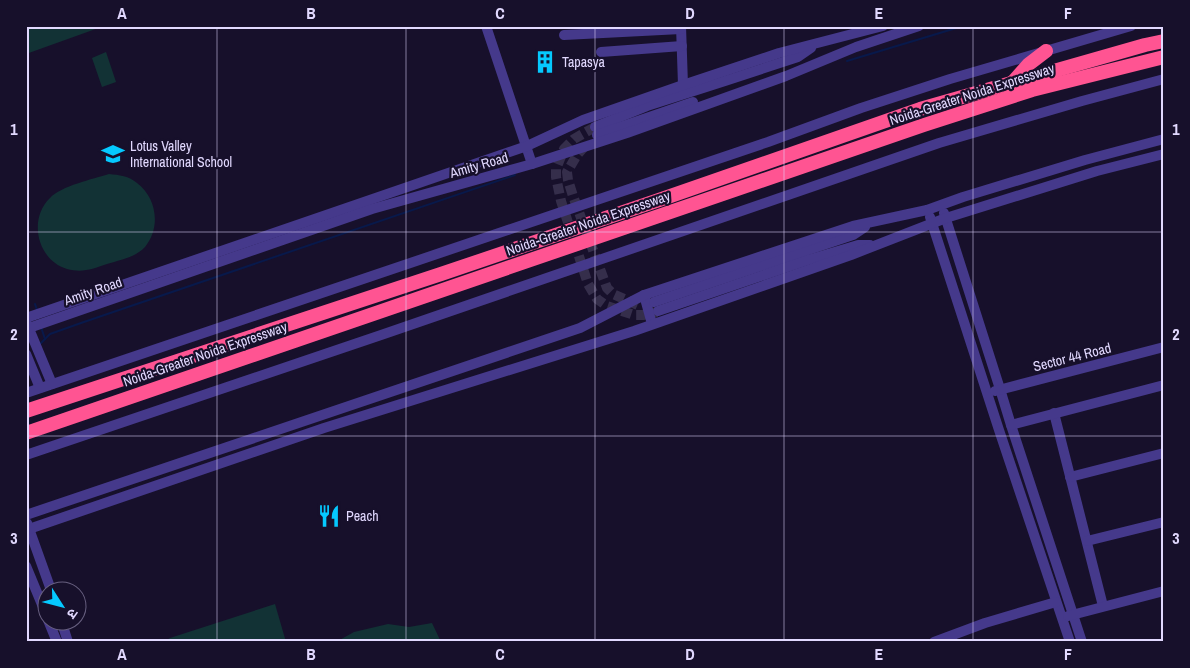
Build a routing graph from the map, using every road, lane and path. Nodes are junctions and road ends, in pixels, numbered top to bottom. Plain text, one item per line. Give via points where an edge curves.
1 (486, 26) edge
2 (919, 26) edge
3 (1131, 26) edge
4 (877, 27) edge
5 (681, 28) edge
6 (1116, 28) edge
7 (564, 35) dead end
8 (1164, 41) edge
9 (818, 43) junction
10 (682, 46) junction
11 (1046, 51) junction
12 (601, 52) dead end
13 (1164, 57) edge
14 (818, 63) junction
15 (1164, 79) edge
16 (1013, 82) junction
17 (683, 85) junction
18 (1164, 139) edge
19 (527, 146) junction
20 (1164, 154) edge
21 (532, 164) junction
22 (941, 205) junction
23 (927, 210) junction
24 (946, 218) junction
25 (872, 222) junction
26 (932, 222) junction
27 (878, 244) junction
28 (644, 295) junction
29 (26, 318) edge
30 (652, 324) junction
31 (32, 326) edge
32 (1164, 347) edge
33 (26, 354) edge
34 (52, 384) junction
35 (1164, 385) edge
36 (40, 388) junction
37 (1000, 389) junction
38 (26, 393) edge
39 (987, 393) junction
40 (26, 411) edge
41 (1054, 413) junction
42 (1011, 425) junction
43 (26, 433) edge
44 (1164, 453) edge
45 (26, 455) edge
46 (1070, 476) junction
47 (26, 515) edge
48 (1164, 522) edge
49 (27, 527) edge
50 (1087, 541) junction
51 (26, 566) edge
52 (46, 580) edge
53 (1164, 591) edge
54 (38, 595) edge
55 (1056, 602) junction
56 (1103, 606) junction
57 (1073, 614) junction
58 (1062, 619) junction
59 (52, 630) edge
60 (64, 630) edge
61 (57, 642) edge
62 (68, 642) edge
63 (934, 642) edge
64 (1070, 642) edge
65 (1082, 642) edge

1 - 19 street
2 - 14 street, Amity Road
3 - 6 street
4 - 9 street
5 - 7 street
5 - 10 street
6 - 11 street
8 - 16 highway, Noida-Greater Noida Expressway
9 - 14 street via 798,57 647,106 596,130 798,66
9 - 17 street
10 - 12 street
10 - 17 street
11 - 16 highway
11 - 34 street via 870,105 759,146
13 - 43 highway, Noida-Greater Noida Expressway via 1032,90 933,122
14 - 21 street, Amity Road
15 - 45 street via 940,143
16 - 40 highway, Noida-Greater Noida Expressway via 920,109 459,268
17 - 19 street via 583,120
18 - 22 street
19 - 21 street
19 - 29 street
20 - 24 street via 1097,171
21 - 31 street, Amity Road via 372,209
22 - 23 street
22 - 24 street
23 - 25 street
23 - 26 street
24 - 26 street
24 - 37 street
25 - 27 street via 853,235 656,307 858,245
25 - 28 street
26 - 27 street
26 - 39 street
27 - 30 street
28 - 30 street
28 - 47 street via 580,328
30 - 49 street
31 - 34 street
32 - 37 street, Sector 44 Road
33 - 36 street
34 - 36 street
35 - 41 street
36 - 38 street
37 - 39 street, Sector 44 Road
37 - 42 street
39 - 55 street
41 - 42 street
41 - 46 street
42 - 57 street
44 - 46 street
46 - 50 street
48 - 50 street
49 - 52 street
50 - 56 street
51 - 54 street
53 - 56 street
55 - 58 street
55 - 63 street
56 - 57 street
57 - 58 street
57 - 65 street
58 - 64 street
59 - 61 street
60 - 62 street

